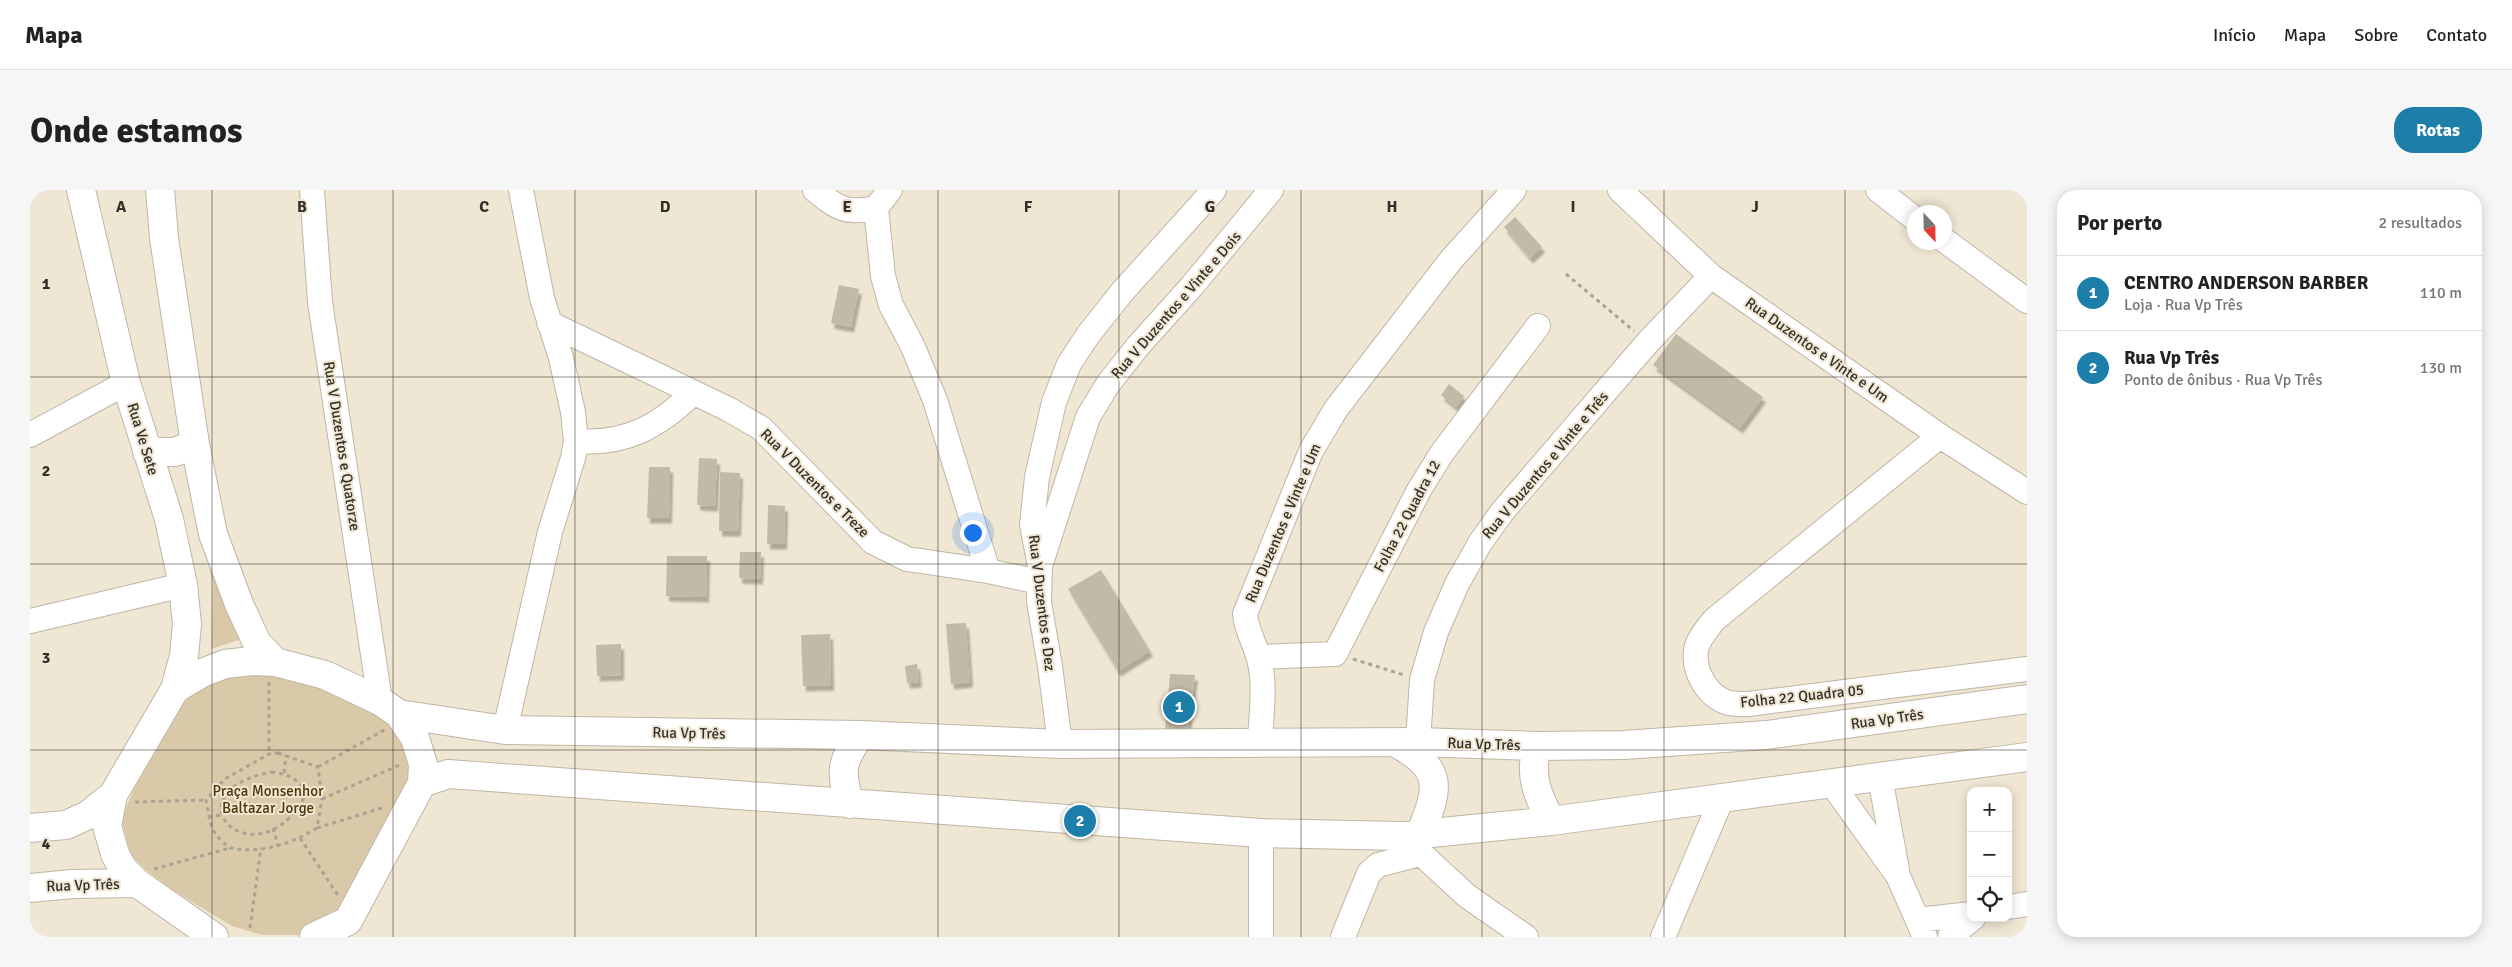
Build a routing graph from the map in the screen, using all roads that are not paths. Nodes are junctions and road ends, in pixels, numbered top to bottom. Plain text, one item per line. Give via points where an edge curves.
1 (81, 190) edge
2 (160, 190) edge
3 (312, 190) edge
4 (521, 190) edge
5 (815, 190) edge
6 (1214, 190) edge
7 (1271, 190) edge
8 (1514, 190) edge
9 (1620, 190) edge
10 (1878, 190) edge
11 (883, 199) edge
12 (1907, 213) edge
13 (1952, 246) edge
14 (1711, 276) junction
15 (2027, 301) edge
16 (549, 323) junction
17 (1538, 326) dead end
18 (126, 383) junction
19 (692, 393) junction
20 (30, 435) edge
21 (1940, 436) junction
22 (576, 441) junction
23 (196, 444) junction
24 (147, 452) junction
25 (2027, 492) edge
26 (988, 571) junction
27 (1039, 574) junction
28 (183, 585) junction
29 (30, 622) edge
30 (1259, 657) junction
31 (272, 668) junction
32 (2027, 668) edge
33 (174, 689) junction
34 (2027, 699) edge
35 (389, 714) junction
36 (506, 730) junction
37 (860, 735) junction
38 (1260, 742) junction
39 (1407, 742) junction
40 (1060, 744) junction
41 (1537, 746) junction
42 (2027, 757) edge
43 (413, 773) junction
44 (1880, 777) junction
45 (1832, 784) junction
46 (1722, 798) junction
47 (129, 800) junction
48 (849, 804) junction
49 (1551, 821) junction
50 (30, 828) edge
51 (1261, 833) junction
52 (1414, 842) junction
53 (150, 872) junction
54 (1898, 876) junction
55 (30, 888) edge
56 (2027, 904) edge
57 (2012, 906) edge
58 (1967, 915) edge
59 (344, 919) edge
60 (1968, 922) edge
61 (1922, 929) edge
62 (214, 937) edge
63 (314, 937) edge
64 (1260, 937) edge
65 (1343, 937) edge
66 (1526, 937) edge
67 (1663, 937) edge
68 (1950, 937) edge

1 - 18 main road, Rua Ve Sete
2 - 23 main road via 164,238
3 - 35 street, Rua V Duzentos e Quatorze via 320,302
4 - 16 street
5 - 11 street via 831,203 854,212
6 - 27 street, Rua V Duzentos e Dez via 1123,291 1070,364 1054,402 1038,477 1032,525
7 - 27 street, Rua V Duzentos e Vinte e Dois via 1138,346 1108,384 1088,417
8 - 30 street, Rua Duzentos e Vinte e Um via 1451,260 1387,342 1336,409 1311,451 1244,614
9 - 14 street, Rua Duzentos e Vinte e Um
10 - 12 street
11 - 26 street via 883,276 891,306 913,346 935,400
13 - 15 street
14 - 21 street, Rua Duzentos e Vinte e Um
14 - 39 street, Rua V Duzentos e Vinte e Três via 1648,342 1502,512 1480,543 1456,584 1436,632
16 - 19 street, Rua V Duzentos e Treze
16 - 22 street via 561,358
17 - 30 street, Folha 22 Quadra 12 via 1442,453 1419,490 1335,654
18 - 20 street
18 - 24 main road, Rua Ve Sete
19 - 22 street via 658,422 628,436 601,443
19 - 26 street, Rua V Duzentos e Treze via 761,428 873,542 908,559
21 - 25 street, Rua Duzentos e Vinte e Um
21 - 32 street, Folha 22 Quadra 05 via 1714,620 1696,650 1697,666 1703,682 1714,695 1729,703 1748,704
22 - 36 street via 550,532
23 - 24 main road via 175,452
23 - 31 main road via 213,534 239,604
24 - 28 main road, Rua Ve Sete via 169,519
26 - 27 street, Rua V Duzentos e Treze
27 - 40 street, Rua V Duzentos e Dez via 1039,602
28 - 29 street
28 - 33 main road, Rua Ve Sete via 187,624 184,656
30 - 38 street, Rua Duzentos e Vinte e Um via 1263,679
31 - 33 main road via 252,661 225,664
31 - 35 main road via 325,675
33 - 47 main road, Rua Ve Sete
34 - 41 main road, Rua Vp Três via 1767,735 1624,745
35 - 36 main road, Rua Vp Três
35 - 43 main road via 415,738 423,764
36 - 37 main road, Rua Vp Três
37 - 40 main road, Rua Vp Três
37 - 48 main road via 842,772
38 - 39 main road, Rua Vp Três
38 - 40 main road, Rua Vp Três
39 - 41 main road, Rua Vp Três
39 - 52 main road via 1425,763 1435,788 1432,805
41 - 49 main road via 1533,780 1538,798
42 - 44 main road
43 - 48 main road
43 - 59 main road
44 - 45 main road
44 - 54 street
45 - 46 main road
45 - 54 street
46 - 49 main road
46 - 67 street
47 - 50 main road via 66,825
47 - 53 main road via 106,826 123,869
48 - 51 main road
49 - 52 main road
51 - 52 main road
51 - 64 street
52 - 65 street via 1369,873
52 - 66 street via 1467,896
53 - 55 main road, Rua Vp Três
53 - 62 main road
54 - 61 street
56 - 57 street
58 - 61 street
59 - 63 main road
60 - 68 street

